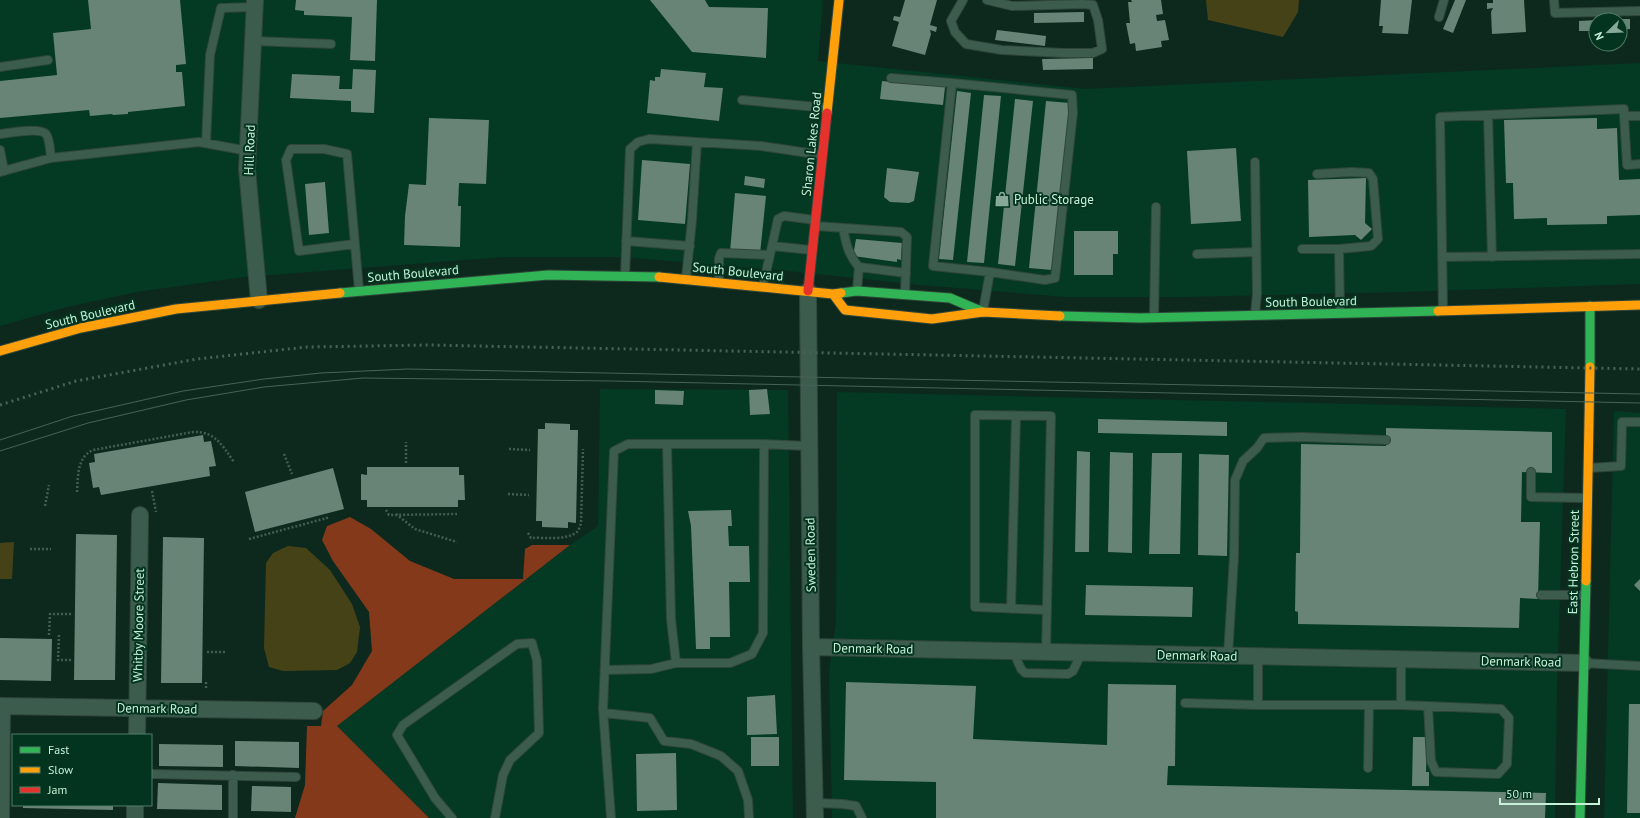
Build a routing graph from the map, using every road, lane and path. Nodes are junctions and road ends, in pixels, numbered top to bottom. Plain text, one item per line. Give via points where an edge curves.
1 (839, 0) edge
2 (963, 0) edge
3 (987, 0) edge
4 (1444, 0) edge
5 (1554, 0) edge
6 (221, 4) edge
7 (255, 4) edge
8 (1640, 11) edge
9 (1439, 17) dead end
10 (253, 41) junction
11 (331, 44) dead end
12 (48, 60) dead end
13 (0, 67) edge
14 (891, 78) dead end
15 (952, 83) junction
16 (742, 100) dead end
17 (828, 108) junction
18 (1488, 114) junction
19 (1624, 116) junction
20 (1640, 116) edge
21 (0, 134) edge
22 (697, 142) junction
23 (206, 143) junction
24 (0, 150) edge
25 (248, 151) junction
26 (823, 155) junction
27 (51, 158) junction
28 (1255, 162) dead end
29 (1640, 164) edge
30 (2, 171) edge
31 (1317, 174) dead end
32 (1156, 207) dead end
33 (816, 223) junction
34 (844, 228) junction
35 (626, 241) junction
36 (355, 244) junction
37 (690, 246) junction
38 (772, 246) junction
39 (1302, 248) dead end
40 (1339, 249) junction
41 (812, 250) junction
42 (1256, 252) junction
43 (1197, 254) dead end
44 (1640, 254) edge
45 (770, 255) junction
46 (1492, 257) junction
47 (1442, 258) junction
48 (859, 267) junction
49 (990, 272) junction
50 (906, 273) junction
51 (625, 276) junction
52 (686, 279) junction
53 (718, 282) junction
54 (763, 286) junction
55 (359, 291) junction
56 (808, 291) junction
57 (857, 291) junction
58 (832, 294) junction
59 (905, 295) junction
60 (259, 300) junction
61 (1640, 305) edge
62 (1590, 306) junction
63 (1443, 311) junction
64 (983, 312) junction
65 (1340, 313) junction
66 (1255, 315) junction
67 (1154, 318) junction
68 (0, 351) edge
69 (1016, 416) junction
70 (1640, 422) edge
71 (1386, 440) dead end
72 (406, 442) dead end
73 (667, 444) junction
74 (764, 444) junction
75 (808, 446) junction
76 (583, 448) dead end
77 (509, 449) dead end
78 (530, 450) dead end
79 (284, 454) dead end
80 (234, 462) dead end
81 (406, 463) dead end
82 (1588, 468) junction
83 (1531, 472) dead end
84 (292, 474) dead end
85 (49, 485) dead end
86 (152, 491) dead end
87 (77, 492) dead end
88 (508, 494) dead end
89 (529, 495) dead end
90 (1587, 498) junction
91 (45, 506) dead end
92 (386, 510) dead end
93 (148, 514) joint
94 (396, 514) junction
95 (457, 514) dead end
96 (326, 515) dead end
97 (528, 533) dead end
98 (249, 539) dead end
99 (457, 542) dead end
100 (30, 549) dead end
101 (51, 549) dead end
102 (1541, 595) dead end
103 (1585, 595) junction
104 (1011, 609) junction
105 (1047, 610) junction
106 (71, 614) dead end
107 (49, 635) dead end
108 (59, 635) dead end
109 (811, 647) junction
110 (1014, 651) junction
111 (207, 652) dead end
112 (227, 652) dead end
113 (1046, 652) junction
114 (1082, 652) junction
115 (1228, 655) junction
116 (1258, 656) junction
117 (1401, 659) junction
118 (72, 660) dead end
119 (676, 663) junction
120 (1584, 663) junction
121 (1640, 664) edge
122 (605, 670) junction
123 (206, 681) dead end
124 (206, 688) dead end
125 (1185, 703) dead end
126 (1258, 705) junction
127 (1369, 705) junction
128 (1400, 705) junction
129 (1, 706) edge
130 (1428, 706) junction
131 (137, 708) junction
132 (314, 711) dead end
133 (604, 713) junction
134 (137, 734) edge
135 (1368, 768) dead end
136 (3, 771) edge
137 (152, 774) edge
138 (233, 775) junction
139 (296, 777) dead end
140 (136, 806) edge
141 (815, 811) edge
142 (1, 818) edge
143 (135, 818) edge
144 (233, 818) edge
145 (452, 818) edge
146 (495, 818) edge
147 (611, 818) edge
148 (749, 818) edge
149 (862, 818) edge
150 (1580, 818) edge

1 - 17 main road, Sharon Lakes Road
2 - 3 lane via 951,21 955,32 966,44 1002,50 1063,53 1093,53 1102,49 1093,5 1012,6
4 - 9 lane
5 - 8 lane via 1555,13
6 - 7 lane
6 - 23 lane via 210,55
7 - 10 street, Hill Road
10 - 11 lane
10 - 25 street, Hill Road
12 - 13 lane
14 - 15 lane
15 - 49 lane via 933,266
15 - 49 lane via 1072,95 1073,113 1055,278 1045,280
16 - 17 lane
17 - 26 main road, Sharon Lakes Road
18 - 19 lane via 1624,108
18 - 46 lane
18 - 47 lane via 1440,117
19 - 20 lane
19 - 29 lane via 1627,165
21 - 27 lane via 37,130 44,132 47,135
22 - 26 lane via 761,146
22 - 35 lane via 649,139 638,142 630,149
22 - 37 lane
23 - 25 lane
23 - 27 lane
24 - 30 lane
25 - 60 street, Hill Road via 248,187
26 - 33 main road, Sharon Lakes Road
27 - 30 lane
28 - 42 lane
31 - 40 lane via 1369,173 1373,179 1378,239 1371,246
32 - 67 lane
33 - 34 lane
33 - 38 lane via 784,216 778,219
33 - 41 main road, Sharon Lakes Road
34 - 48 lane via 847,247
34 - 50 lane via 901,232 907,237
35 - 37 lane
35 - 51 lane
36 - 36 lane via 347,154 324,149 291,149 286,160 299,251
36 - 55 lane
37 - 52 lane
38 - 41 lane
38 - 45 lane
39 - 40 lane
40 - 65 lane
41 - 56 main road, Sharon Lakes Road
42 - 43 lane
42 - 66 lane
44 - 46 lane
45 - 53 lane via 721,253
45 - 54 lane
46 - 47 lane
47 - 63 lane
48 - 50 lane
48 - 57 lane
49 - 64 lane
50 - 59 lane
51 - 52 main road, South Boulevard
51 - 55 main road, South Boulevard via 548,275
52 - 53 main road, South Boulevard
53 - 54 main road, South Boulevard
54 - 56 main road, South Boulevard
55 - 60 main road, South Boulevard
56 - 58 main road, South Boulevard
56 - 75 street, Sweden Road
57 - 58 main road, South Boulevard
57 - 59 main road, South Boulevard
58 - 64 main road, South Boulevard via 845,310 932,319
59 - 64 main road, South Boulevard via 950,298
60 - 68 main road, South Boulevard via 112,321
61 - 62 main road, South Boulevard
62 - 63 main road, South Boulevard
62 - 82 main road, East Hebron Street
63 - 65 main road, South Boulevard
64 - 67 main road, South Boulevard
65 - 66 main road, South Boulevard
66 - 67 main road, South Boulevard
69 - 104 lane
69 - 104 lane via 975,415 975,608
69 - 105 lane via 1051,416
70 - 82 lane via 1622,422 1621,466
71 - 115 lane via 1264,438 1242,461 1235,480 1234,557
72 - 81 path
73 - 74 lane
73 - 119 lane via 672,619
73 - 122 lane via 628,444 614,451
74 - 75 lane
74 - 119 lane via 763,633 752,654 730,662
75 - 109 street, Sweden Road
76 - 97 path via 581,523 578,531 558,537 531,538
77 - 78 path
79 - 84 path
80 - 87 path via 217,440 202,432 101,449 87,453 82,459
82 - 90 main road, East Hebron Street
83 - 90 lane via 1531,497
85 - 91 path
86 - 93 path
88 - 89 path
90 - 103 main road, East Hebron Street
92 - 94 path via 389,515
93 - 131 street, Whitby Moore Street
94 - 95 path
94 - 99 path via 415,529
96 - 98 path via 327,518
100 - 101 path
102 - 103 lane
103 - 120 main road, East Hebron Street
104 - 105 lane
105 - 113 lane
106 - 107 path via 50,614
108 - 118 path via 58,660
109 - 110 street, Denmark Road
109 - 141 street, Sweden Road
110 - 113 street, Denmark Road
110 - 114 lane via 1024,673 1068,674 1073,671
111 - 112 path
113 - 114 street, Denmark Road
114 - 115 street, Denmark Road
115 - 116 street, Denmark Road
116 - 117 street, Denmark Road
116 - 126 lane
117 - 120 street, Denmark Road
117 - 128 lane
119 - 122 lane via 651,669
120 - 121 lane
120 - 150 main road, East Hebron Street
122 - 133 lane
123 - 124 path
125 - 126 lane
126 - 127 lane
127 - 128 lane
127 - 135 lane
128 - 130 lane
129 - 131 street, Denmark Road
129 - 136 street
130 - 130 lane via 1501,709 1509,718 1507,764 1498,774 1436,772 1431,761
131 - 132 street, Denmark Road
131 - 134 street, Whitby Moore Street
133 - 147 lane
133 - 148 lane via 650,718 664,741 691,744 720,756 738,771 748,800
136 - 142 street
137 - 138 lane
138 - 139 lane
138 - 144 lane
140 - 143 street
141 - 149 lane via 843,804 856,806
145 - 146 lane via 435,798 397,735 403,725 518,644 532,643 537,661 539,733 510,760 503,774

